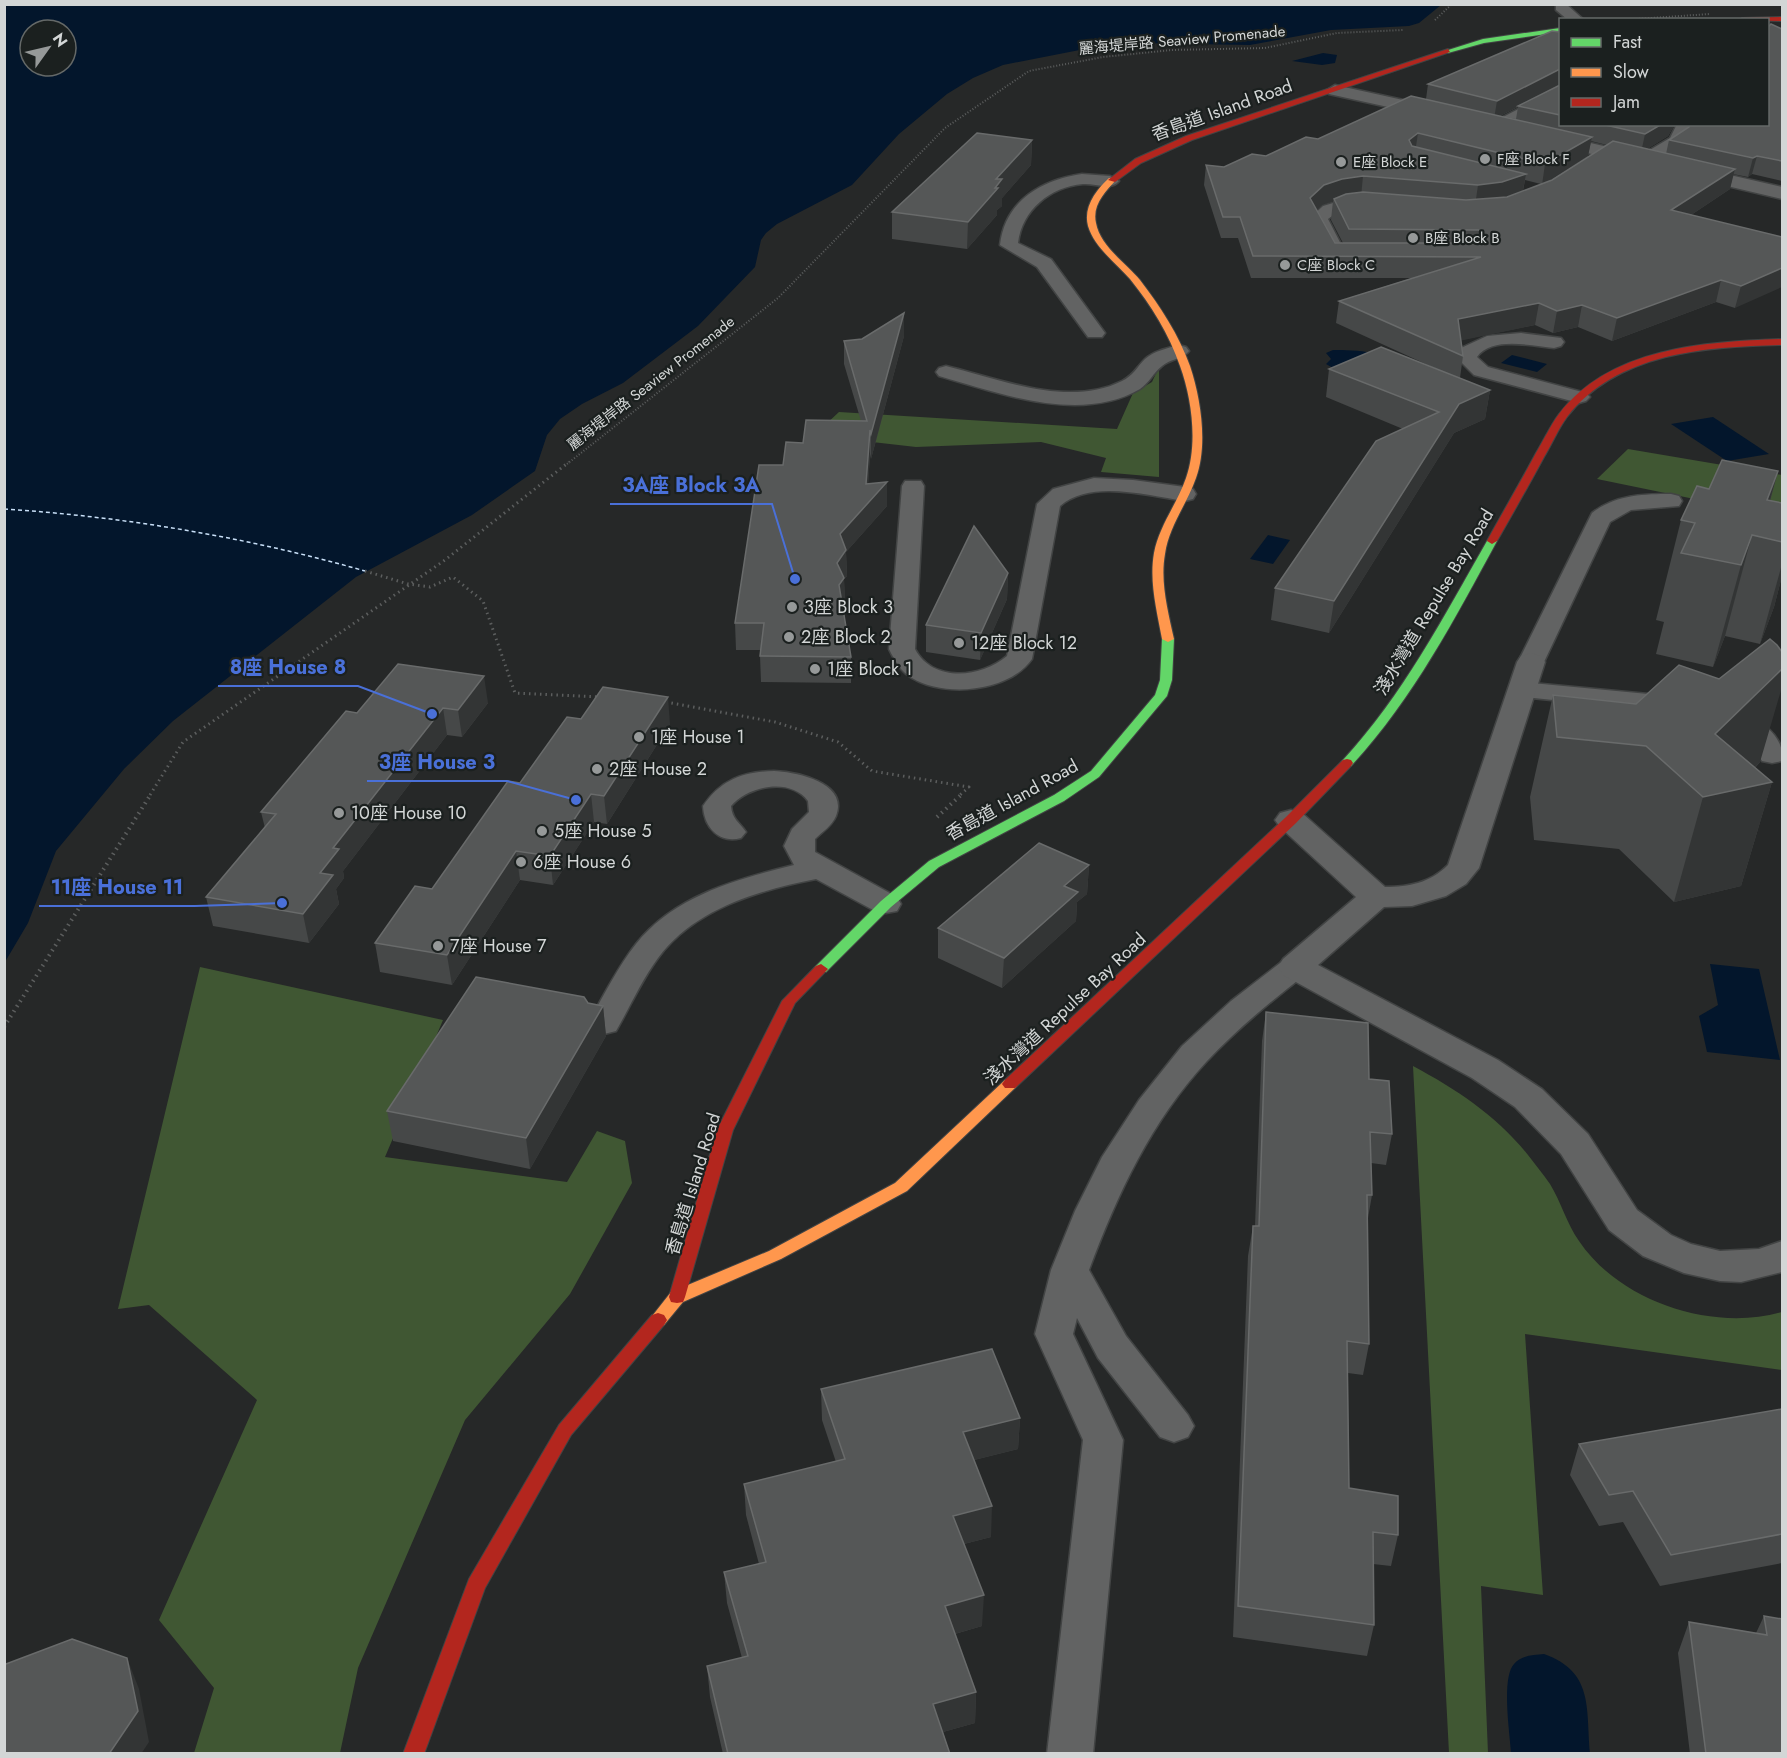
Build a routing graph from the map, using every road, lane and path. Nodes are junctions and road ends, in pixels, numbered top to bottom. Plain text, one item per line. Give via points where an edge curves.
1 (1452, 4) edge
2 (1561, 7) dead end
3 (1718, 14) dead end
4 (1575, 18) edge
5 (1653, 18) edge
6 (1432, 22) dead end
7 (1405, 30) dead end
8 (1559, 30) edge
9 (1335, 90) junction
10 (1559, 93) edge
11 (1494, 126) junction
12 (1684, 126) edge
13 (1608, 152) junction
14 (1644, 161) junction
15 (1589, 163) edge
16 (1110, 181) junction
17 (1782, 193) edge
18 (1388, 207) edge
19 (1350, 258) edge
20 (1095, 333) dead end
21 (1554, 342) dead end
22 (1782, 342) edge
23 (1179, 351) junction
24 (1481, 371) junction
25 (946, 372) dead end
26 (1460, 380) edge
27 (1579, 397) junction
28 (913, 486) dead end
29 (1185, 494) junction
30 (1671, 501) dead end
31 (365, 571) dead end
32 (408, 584) junction
33 (1526, 676) junction
34 (609, 697) edge
35 (655, 700) edge
36 (1772, 755) edge
37 (936, 817) dead end
38 (1291, 820) junction
39 (731, 832) dead end
40 (819, 869) junction
41 (1376, 897) junction
42 (886, 904) junction
43 (1294, 967) junction
44 (604, 1023) dead end
45 (4, 1028) edge
46 (1782, 1256) edge
47 (1070, 1270) junction
48 (678, 1298) junction
49 (1174, 1426) dead end
50 (413, 1754) edge
51 (1070, 1754) edge

1 - 6 path
2 - 4 lane
3 - 5 path
7 - 32 path, 麗海堤岸路 Seaview Promenade via 1336,33 1265,48 1172,50 1103,57 1029,71 945,128 778,298 445,560
8 - 9 main road, 香島道 Island Road via 1483,41
9 - 11 street
9 - 16 main road, 香島道 Island Road via 1189,138 1138,162
10 - 11 lane
11 - 13 street
12 - 14 lane via 1677,141
13 - 14 street
13 - 15 lane
14 - 17 street
16 - 20 lane via 1082,179 1047,190 1021,209 1009,233 1009,245 1044,264
16 - 23 main road, 香島道 Island Road via 1100,188 1092,209 1093,230 1141,287
18 - 19 lane via 1344,206 1319,218 1338,258
21 - 24 lane via 1505,339 1482,343 1468,352 1467,358
22 - 27 main road, 淺水灣道 Repulse Bay Road via 1718,346 1654,359 1620,371
23 - 25 lane via 1156,360 1131,386 1085,398 1035,394
23 - 29 main road, 香島道 Island Road via 1193,387 1196,459
24 - 26 lane
24 - 27 lane
27 - 38 main road, 淺水灣道 Repulse Bay Road via 1563,415 1401,697 1367,743
28 - 29 lane via 902,650 904,658 918,671 959,681 1004,673 1019,659 1049,504 1054,498 1092,485
29 - 42 main road, 香島道 Island Road via 1167,528 1158,560 1168,665 1161,696 1150,712 1106,763 1082,784 934,864
30 - 33 lane via 1634,503 1600,518
31 - 32 path
32 - 34 path via 430,587 453,577 483,601 515,693
32 - 45 path, 麗海堤岸路 Seaview Promenade via 183,742
33 - 36 lane via 1709,710 1756,732
33 - 41 street via 1462,868 1454,880 1421,895
35 - 37 path via 775,722 838,742 872,771 969,787
38 - 41 street
38 - 48 main road, 淺水灣道 Repulse Bay Road via 901,1187 775,1255
39 - 40 lane via 717,815 717,806 731,789 777,778 808,786 823,803 823,813 800,839 798,848
40 - 42 lane
40 - 44 lane via 748,886 689,915 648,950
41 - 43 street
42 - 48 main road, 香島道 Island Road via 789,1001 725,1130
43 - 46 street via 1490,1072 1541,1108 1569,1136 1622,1218 1664,1249 1716,1265 1745,1266
43 - 47 lane via 1242,1008 1194,1054 1151,1108 1120,1157
47 - 49 lane via 1112,1347
47 - 51 lane via 1054,1334 1102,1440
48 - 50 main road, 淺水灣道 Repulse Bay Road via 565,1430 476,1585

